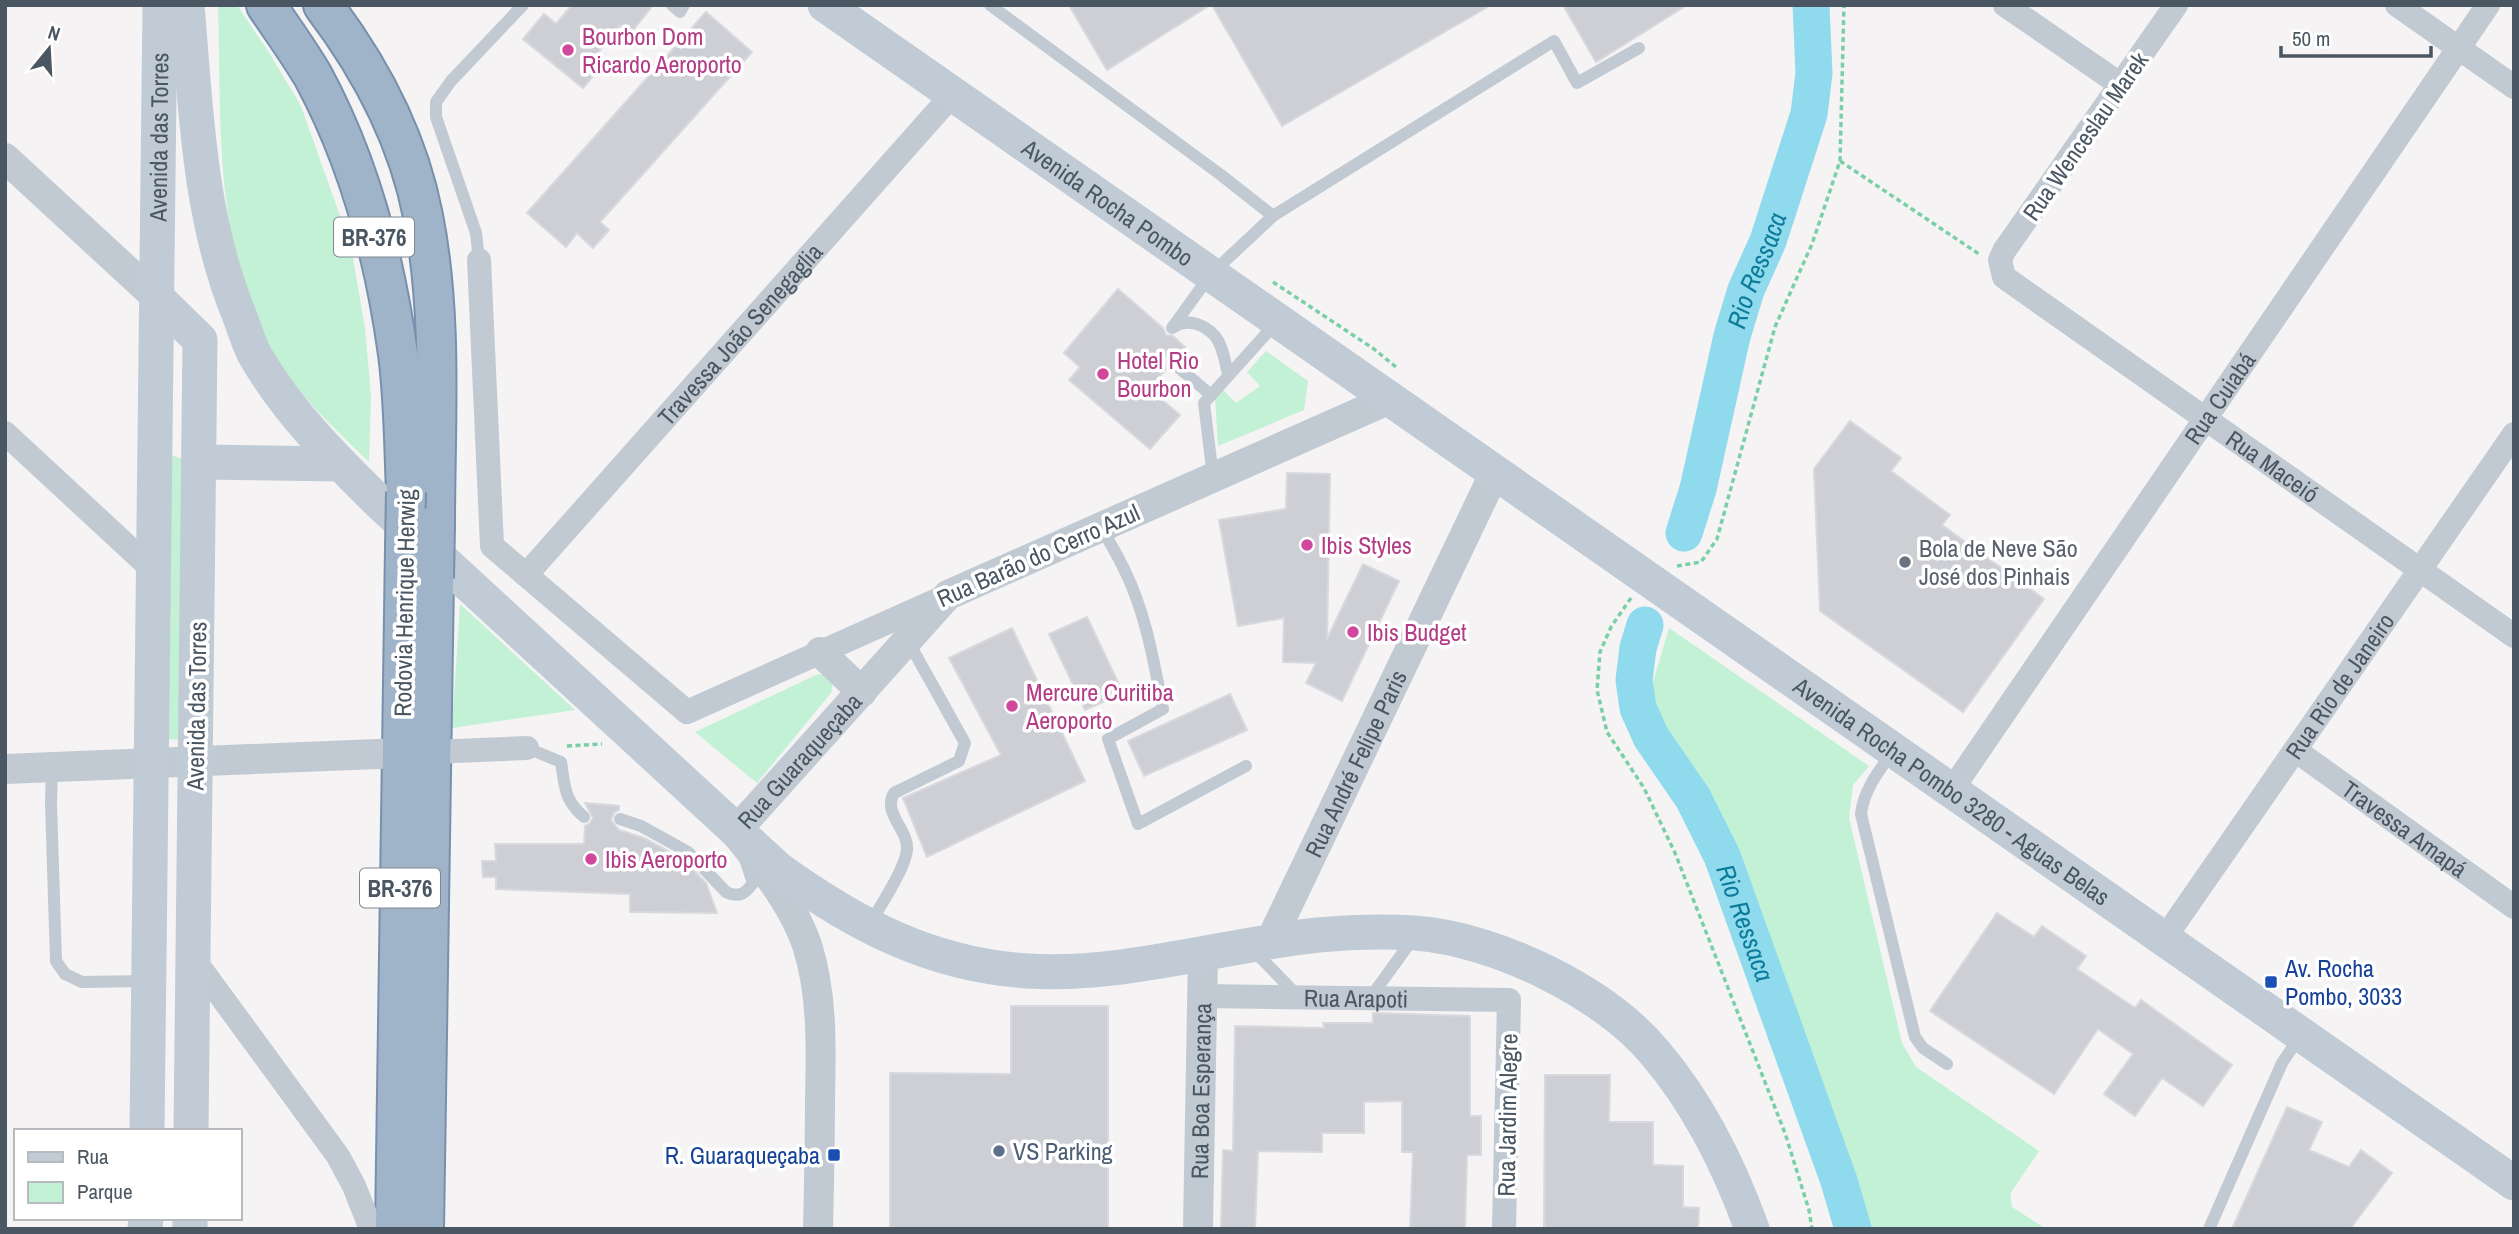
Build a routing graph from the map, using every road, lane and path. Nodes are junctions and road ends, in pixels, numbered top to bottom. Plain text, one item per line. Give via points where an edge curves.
1 (266, 5) edge
2 (323, 5) edge
3 (523, 5) edge
4 (671, 5) edge
5 (684, 5) edge
6 (825, 5) edge
7 (989, 5) edge
8 (2005, 5) edge
9 (2176, 5) edge
10 (2397, 5) edge
11 (2488, 5) edge
12 (169, 9) edge
13 (1639, 47) dead end
14 (2458, 48) junction
15 (2121, 85) junction
16 (2514, 87) edge
17 (953, 94) junction
18 (5, 158) edge
19 (1840, 161) dead end
20 (1273, 216) junction
21 (479, 260) joint
22 (2001, 269) junction
23 (1211, 274) junction
24 (158, 299) junction
25 (1278, 321) junction
26 (1172, 362) dead end
27 (1228, 374) junction
28 (1211, 395) junction
29 (1390, 399) junction
30 (2205, 419) junction
31 (5, 433) edge
32 (2514, 434) edge
33 (156, 444) junction
34 (199, 454) junction
35 (339, 464) junction
36 (1495, 472) junction
37 (1213, 477) junction
38 (1101, 527) junction
39 (2420, 570) junction
40 (154, 571) junction
41 (527, 575) junction
42 (948, 595) junction
43 (2514, 636) edge
44 (908, 640) junction
45 (820, 652) junction
46 (862, 692) junction
47 (638, 742) junction
48 (527, 748) junction
49 (2295, 750) junction
50 (1894, 751) junction
51 (417, 752) junction
52 (195, 761) junction
53 (152, 763) junction
54 (1246, 766) dead end
55 (52, 767) junction
56 (5, 768) edge
57 (1951, 790) junction
58 (584, 817) dead end
59 (620, 820) dead end
60 (735, 832) junction
61 (2514, 907) edge
62 (868, 928) junction
63 (1417, 933) junction
64 (2164, 939) junction
65 (1259, 943) junction
66 (1203, 952) junction
67 (193, 958) junction
68 (149, 981) junction
69 (1202, 996) junction
70 (1300, 998) junction
71 (1370, 998) junction
72 (1509, 1000) joint
73 (2301, 1035) junction
74 (1947, 1064) dead end
75 (146, 1129) edge
76 (191, 1129) edge
77 (2514, 1183) edge
78 (371, 1229) edge
79 (395, 1229) edge
80 (424, 1229) edge
81 (818, 1229) edge
82 (1198, 1229) edge
83 (1504, 1229) edge
84 (1752, 1229) edge
85 (2209, 1229) edge

1 - 51 highway, Rodovia Henrique Herwig / BR-376, bridge via 312,75 337,125 372,227 389,299 403,405 405,547
2 - 51 highway, Rodovia Henrique Herwig / BR-376, bridge via 382,84 423,214 430,257 436,363 434,578
3 - 21 lane via 436,102 436,117 476,233
4 - 5 lane via 680,12
6 - 17 main road, Avenida Rocha Pombo
7 - 20 lane
8 - 15 street
9 - 15 street, Rua Wenceslau Marek
10 - 14 street
11 - 14 street, Rua Cuiabá
12 - 24 main road, Avenida das Torres
12 - 35 main road via 208,211 233,301 255,355
13 - 20 lane via 1577,83 1554,41
14 - 16 street
14 - 30 street, Rua Cuiabá
15 - 22 street, Rua Wenceslau Marek via 2004,251
17 - 23 main road, Avenida Rocha Pombo
17 - 41 street, Travessa João Senegaglia
18 - 24 street
19 - 22 path
20 - 23 lane
21 - 41 street via 492,546
22 - 30 street, Rua Maceió via 2012,284
23 - 25 main road, Avenida Rocha Pombo
23 - 27 lane via 1171,330 1180,323 1194,322 1214,336
24 - 33 main road, Avenida das Torres
24 - 34 main road, Avenida das Torres via 201,340
25 - 27 lane
25 - 29 main road, Avenida Rocha Pombo
26 - 28 lane
27 - 28 lane
28 - 37 lane via 1204,403
29 - 36 main road, Avenida Rocha Pombo 3280 - Aguas Belas
29 - 37 street, Rua Barão do Cerro Azul
30 - 39 street, Rua Maceió
30 - 57 street, Rua Cuiabá
31 - 40 street
32 - 39 street, Rua Rio de Janeiro
33 - 34 main road
33 - 40 main road, Avenida das Torres
34 - 35 main road
34 - 52 main road, Avenida das Torres
35 - 47 main road
36 - 50 main road, Avenida Rocha Pombo 3280 - Aguas Belas
36 - 65 street, Rua André Felipe Paris
37 - 38 street, Rua Barão do Cerro Azul
38 - 42 street, Rua Barão do Cerro Azul
38 - 54 lane via 1135,597 1150,642 1163,709 1108,739 1138,824
39 - 43 street, Rua Maceió
39 - 49 street, Rua Rio de Janeiro
40 - 53 main road, Avenida das Torres
41 - 45 street, Rua Barão do Cerro Azul via 687,712
42 - 44 street, Rua Guaraqueçaba
42 - 45 street, Rua Barão do Cerro Azul
44 - 46 street, Rua Guaraqueçaba
44 - 62 lane via 965,743 959,761 890,799 907,850
45 - 46 street
46 - 60 street, Rua Guaraqueçaba
47 - 48 path
47 - 60 main road
48 - 51 street
48 - 58 lane via 561,762 566,796
49 - 61 street, Travessa Amapá
49 - 64 street, Rua Rio de Janeiro
50 - 57 main road, Avenida Rocha Pombo 3280 - Aguas Belas
50 - 74 lane via 1863,798 1861,814 1915,1037
51 - 52 street
51 - 79 highway, Rodovia Henrique Herwig / BR-376
51 - 80 highway, Rodovia Henrique Herwig / BR-376
52 - 53 street
52 - 67 main road, Avenida das Torres
53 - 55 street
53 - 68 main road, Avenida das Torres
55 - 56 street
55 - 68 lane via 56,961 65,974 82,982
57 - 64 main road, Avenida Rocha Pombo 3280 - Aguas Belas
59 - 60 lane via 641,826 688,852 735,896 746,893 753,883
60 - 62 main road via 818,898
60 - 81 street, Rua Guaraqueçaba via 792,912 807,944 816,982 821,1062
62 - 66 main road via 947,958 1030,971 1083,970
63 - 65 main road via 1321,935
63 - 71 lane
63 - 84 main road via 1497,952 1538,968 1626,1023 1655,1052 1699,1113
64 - 73 main road, Avenida Rocha Pombo 3280 - Aguas Belas
65 - 66 main road
65 - 70 lane
66 - 69 street, Rua Boa Esperança
67 - 76 main road, Avenida das Torres
67 - 78 street via 338,1156
68 - 75 main road, Avenida das Torres
69 - 70 street, Rua Arapoti
69 - 82 street, Rua Boa Esperança
70 - 71 street, Rua Arapoti
71 - 72 street, Rua Arapoti
72 - 83 street, Rua Jardim Alegre
73 - 77 main road, Avenida Rocha Pombo 3280 - Aguas Belas
73 - 85 lane via 2282,1063

